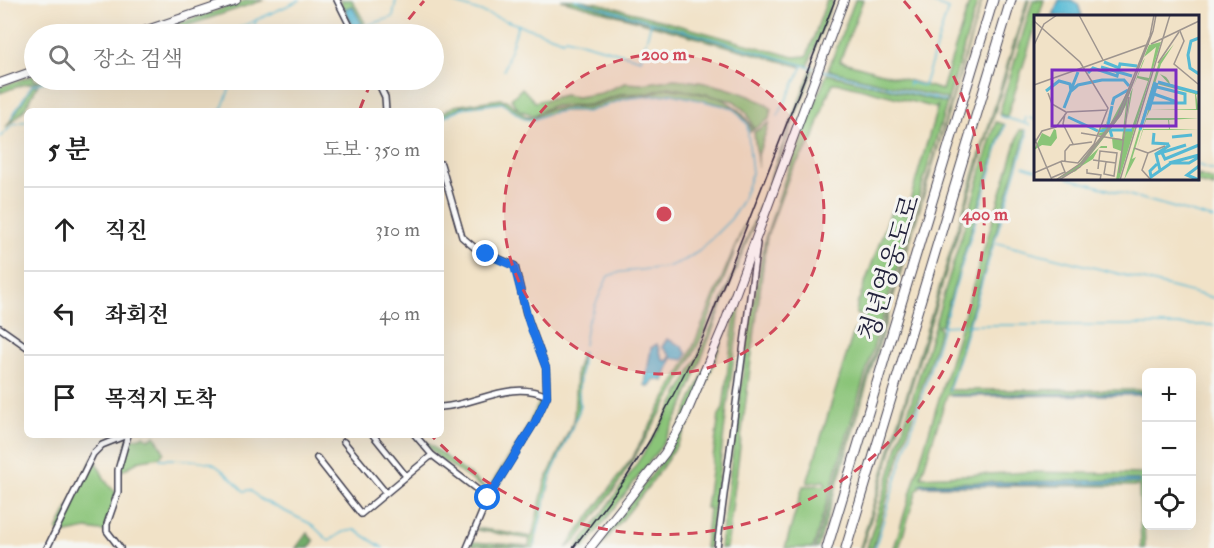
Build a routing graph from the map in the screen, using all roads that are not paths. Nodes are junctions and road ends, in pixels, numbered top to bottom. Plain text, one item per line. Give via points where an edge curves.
1 (236, 0) edge
2 (337, 0) edge
3 (844, 0) edge
4 (993, 0) edge
5 (1011, 0) edge
6 (165, 24) edge
7 (349, 24) edge
8 (24, 75) edge
9 (0, 83) edge
10 (382, 90) edge
11 (386, 108) edge
12 (444, 174) edge
13 (759, 227) junction
14 (0, 328) edge
15 (24, 345) edge
16 (547, 396) junction
17 (444, 406) edge
18 (120, 438) edge
19 (127, 438) edge
20 (376, 438) edge
21 (418, 438) edge
22 (344, 442) dead end
23 (432, 455) junction
24 (317, 458) dead end
25 (406, 476) junction
26 (386, 493) junction
27 (488, 498) junction
28 (47, 548) edge
29 (120, 548) edge
30 (467, 548) edge
31 (590, 548) edge
32 (717, 548) edge
33 (827, 548) edge
34 (846, 548) edge

1 - 6 main road
2 - 7 street
3 - 13 main road
4 - 33 highway, 청년영웅도로
5 - 34 highway, 청년영웅도로
8 - 9 main road
10 - 11 street
12 - 16 street via 462,237 475,248 510,262 518,273 526,313 546,368
13 - 31 main road via 724,325 676,435
13 - 32 street
14 - 15 street
16 - 17 street via 535,390 514,390
16 - 27 street
18 - 28 street via 102,445 93,454
19 - 29 street via 120,460 118,492 107,524 107,531
20 - 25 street
21 - 23 street
22 - 26 street
23 - 25 street
23 - 27 street
24 - 26 street via 361,514
25 - 26 street
27 - 30 street

